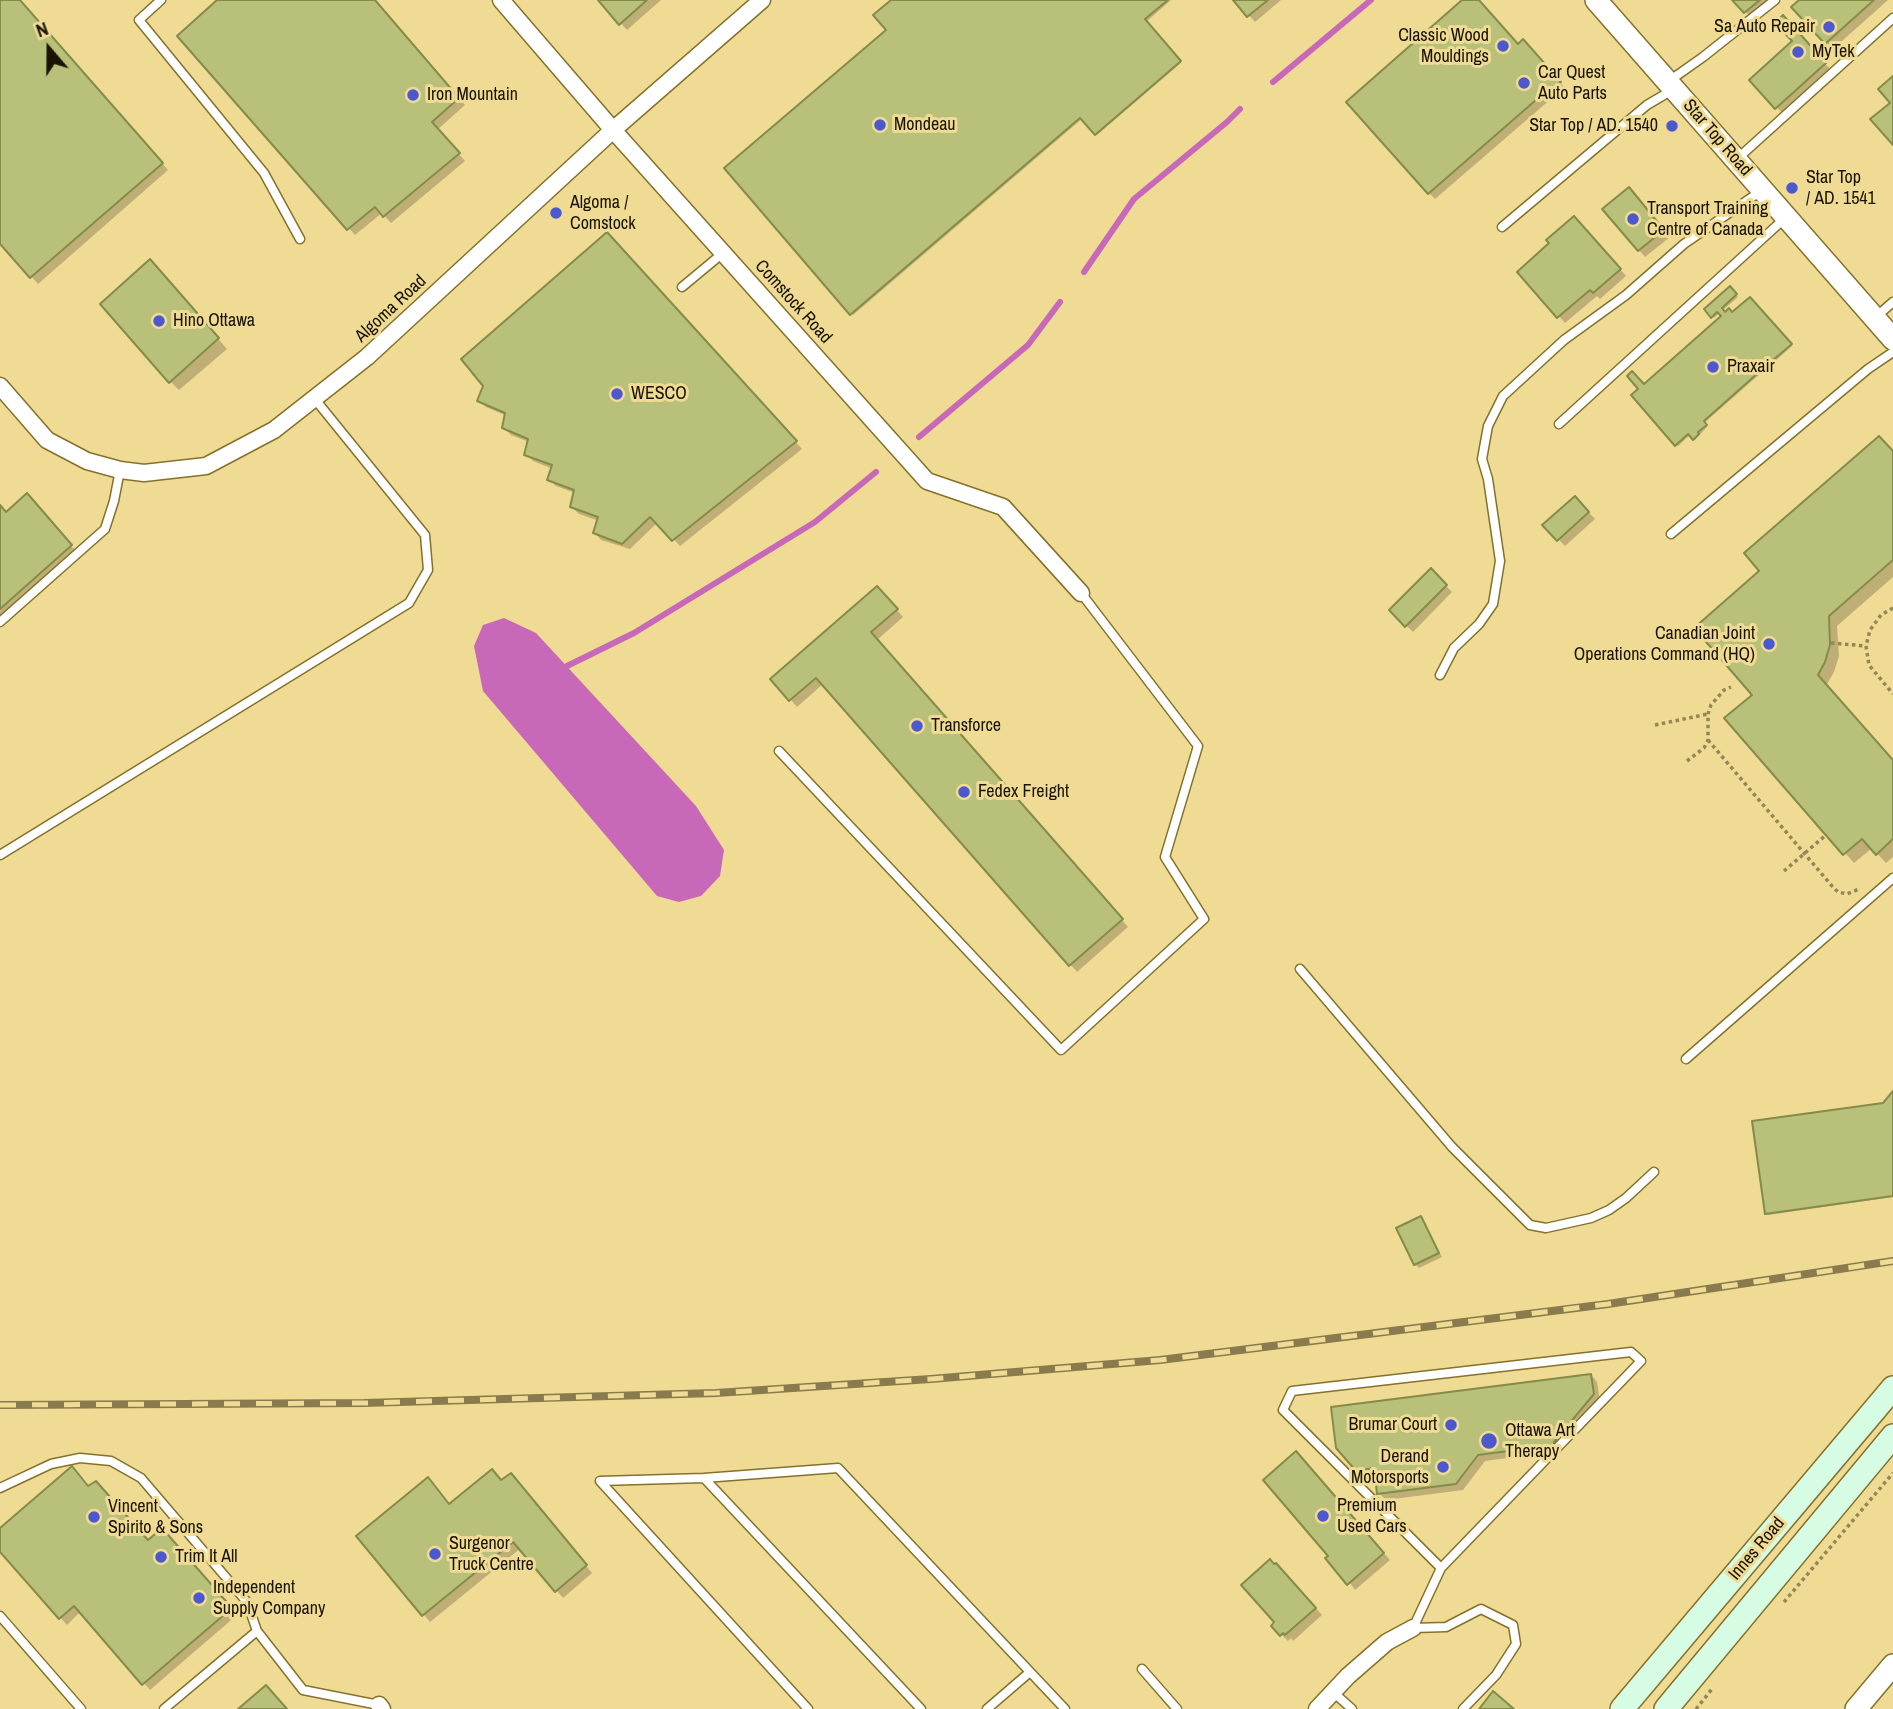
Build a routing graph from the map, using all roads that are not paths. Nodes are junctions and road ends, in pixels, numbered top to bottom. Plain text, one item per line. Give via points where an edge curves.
1 (161, 0) edge
2 (501, 0) edge
3 (762, 0) edge
4 (1596, 0) edge
5 (1775, 0) edge
6 (1893, 18) edge
7 (1671, 85) junction
8 (613, 130) junction
9 (1735, 160) junction
10 (1763, 190) junction
11 (1787, 217) junction
12 (1502, 228) dead end
13 (300, 239) dead end
14 (723, 253) junction
15 (682, 287) dead end
16 (1893, 302) edge
17 (1874, 318) junction
18 (1893, 339) edge
19 (1893, 352) edge
20 (1, 389) edge
21 (314, 398) junction
22 (1559, 424) dead end
23 (120, 470) junction
24 (1671, 534) dead end
25 (1081, 593) joint
26 (0, 621) edge
27 (1440, 675) dead end
28 (779, 751) dead end
29 (0, 855) edge
30 (1893, 878) edge
31 (1300, 969) dead end
32 (1686, 1059) dead end
33 (1654, 1172) dead end
34 (1893, 1388) edge
35 (1893, 1436) edge
36 (704, 1478) junction
37 (0, 1488) edge
38 (1441, 1568) junction
39 (0, 1616) edge
40 (1413, 1628) junction
41 (257, 1631) junction
42 (1893, 1665) edge
43 (1142, 1669) dead end
44 (1030, 1672) junction
45 (1333, 1692) junction
46 (1864, 1703) edge
47 (381, 1707) edge
48 (81, 1709) edge
49 (164, 1709) edge
50 (808, 1709) edge
51 (921, 1709) edge
52 (988, 1709) edge
53 (1065, 1709) edge
54 (1177, 1709) edge
55 (1317, 1709) edge
56 (1352, 1709) edge
57 (1463, 1709) edge
58 (1622, 1709) edge
59 (1666, 1709) edge

1 - 13 lane via 139,20 264,173
2 - 8 street, Comstock Road
3 - 8 street, Algoma Road
4 - 7 street, Star Top Road
5 - 7 lane
6 - 9 lane
7 - 9 street, Star Top Road
7 - 12 lane
8 - 14 street, Comstock Road
8 - 21 street, Algoma Road via 368,357
9 - 10 street, Star Top Road
10 - 11 street, Star Top Road
10 - 27 lane via 1684,244 1626,295 1564,340 1503,396 1488,426 1482,458 1500,561 1493,604 1454,649
11 - 17 street, Star Top Road
11 - 22 lane
14 - 15 lane
14 - 25 street, Comstock Road via 927,481 1003,507
16 - 17 lane
17 - 18 street, Star Top Road
19 - 24 lane
20 - 23 street, Algoma Road via 47,440 87,461
21 - 23 street, Algoma Road via 274,430 205,466 144,473
21 - 29 lane via 425,535 428,570 409,603
23 - 26 lane via 105,529
25 - 28 lane via 1198,746 1165,857 1204,919 1062,1050
30 - 32 lane
31 - 33 lane via 1452,1147 1530,1226 1546,1228 1591,1218 1626,1198
34 - 58 main road, Innes Road
35 - 59 main road, Innes Road
36 - 44 lane via 838,1468
36 - 50 lane via 600,1481
36 - 51 lane
37 - 41 lane via 51,1464 80,1458 111,1461 131,1472 247,1602
38 - 38 lane via 1558,1448 1641,1361 1631,1352 1292,1391 1283,1410
38 - 40 lane
39 - 48 lane
40 - 45 street via 1387,1642
40 - 57 lane via 1446,1627 1481,1609 1513,1625 1516,1644 1496,1675
41 - 47 lane via 303,1690
41 - 49 lane
42 - 46 street
43 - 54 lane
44 - 52 lane
44 - 53 lane
45 - 55 street
45 - 56 lane

